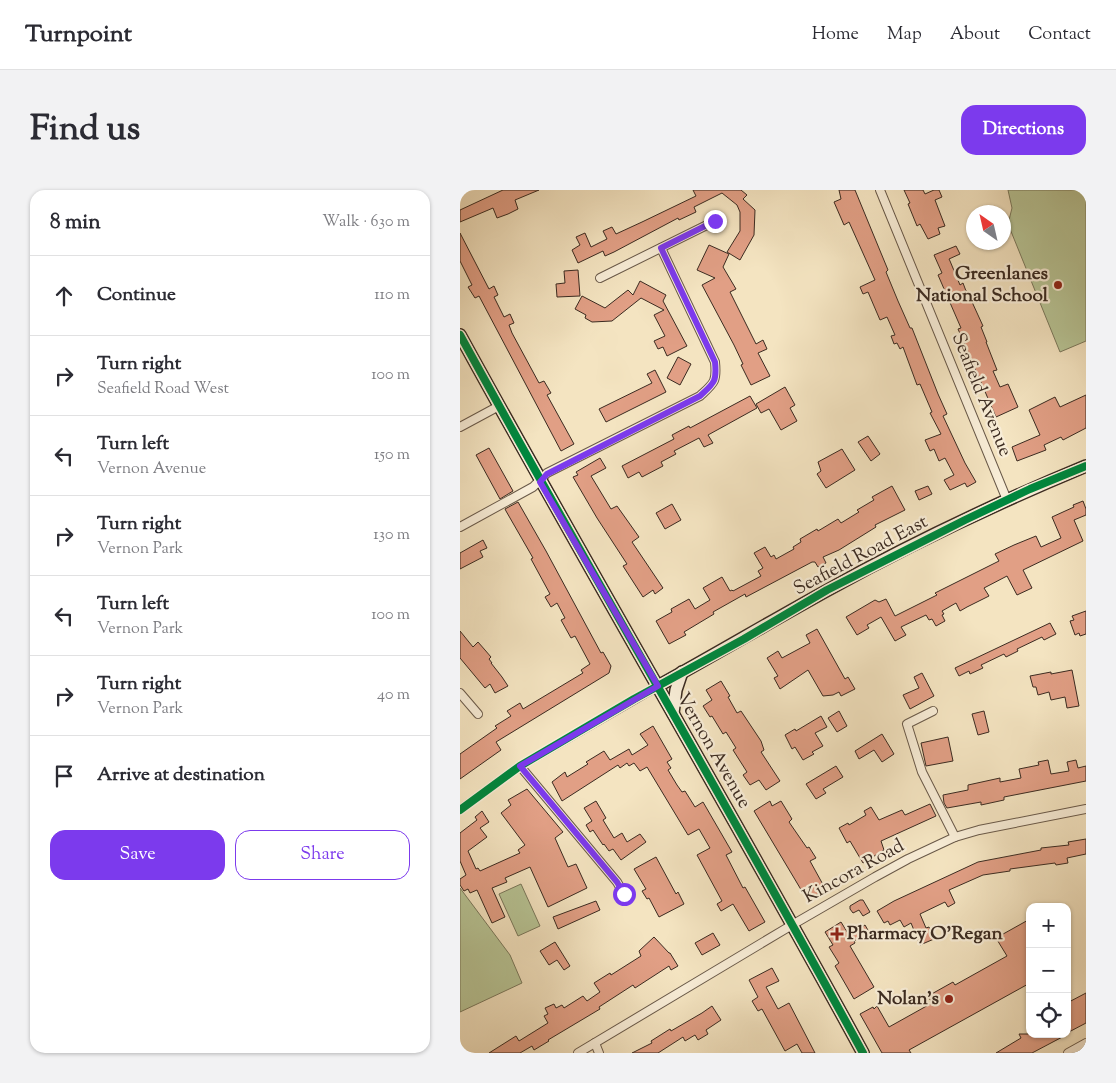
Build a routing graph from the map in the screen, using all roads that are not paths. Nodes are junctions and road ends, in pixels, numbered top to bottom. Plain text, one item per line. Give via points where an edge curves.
1 (880, 190) edge
2 (715, 221) dead end
3 (661, 248) junction
4 (600, 278) dead end
5 (460, 336) edge
6 (499, 406) junction
7 (460, 427) edge
8 (1086, 466) edge
9 (540, 482) junction
10 (1007, 500) junction
11 (460, 527) edge
12 (682, 672) junction
13 (658, 686) junction
14 (460, 693) edge
15 (933, 711) dead end
16 (673, 713) junction
17 (478, 714) dead end
18 (520, 766) junction
19 (1086, 809) edge
20 (460, 810) edge
21 (955, 837) junction
22 (624, 894) dead end
23 (792, 925) junction
24 (594, 1043) junction
25 (1086, 1043) edge
26 (578, 1053) edge
27 (599, 1053) edge
28 (863, 1053) edge
29 (1068, 1053) edge

1 - 10 street, Seafield Avenue
2 - 3 street
3 - 4 street
3 - 9 street via 715,362 716,376 712,385 700,396 547,474
5 - 6 main road, Vernon Avenue
6 - 7 street
6 - 9 main road, Vernon Avenue
8 - 10 main road, Seafield Road East
9 - 11 street
9 - 13 main road, Vernon Avenue
10 - 12 main road, Seafield Road East via 827,590
12 - 13 main road, Seafield Road East
12 - 16 main road
13 - 16 main road, Vernon Avenue
13 - 18 street
14 - 17 street
15 - 21 street via 907,724 922,772
16 - 23 main road, Vernon Avenue
18 - 20 street
18 - 22 street
19 - 21 street, Kincora Road
21 - 23 street, Kincora Road via 875,877
23 - 24 street, Kincora Road
23 - 28 main road, Vernon Avenue
24 - 26 street, Kincora Road
24 - 27 street
25 - 29 street

